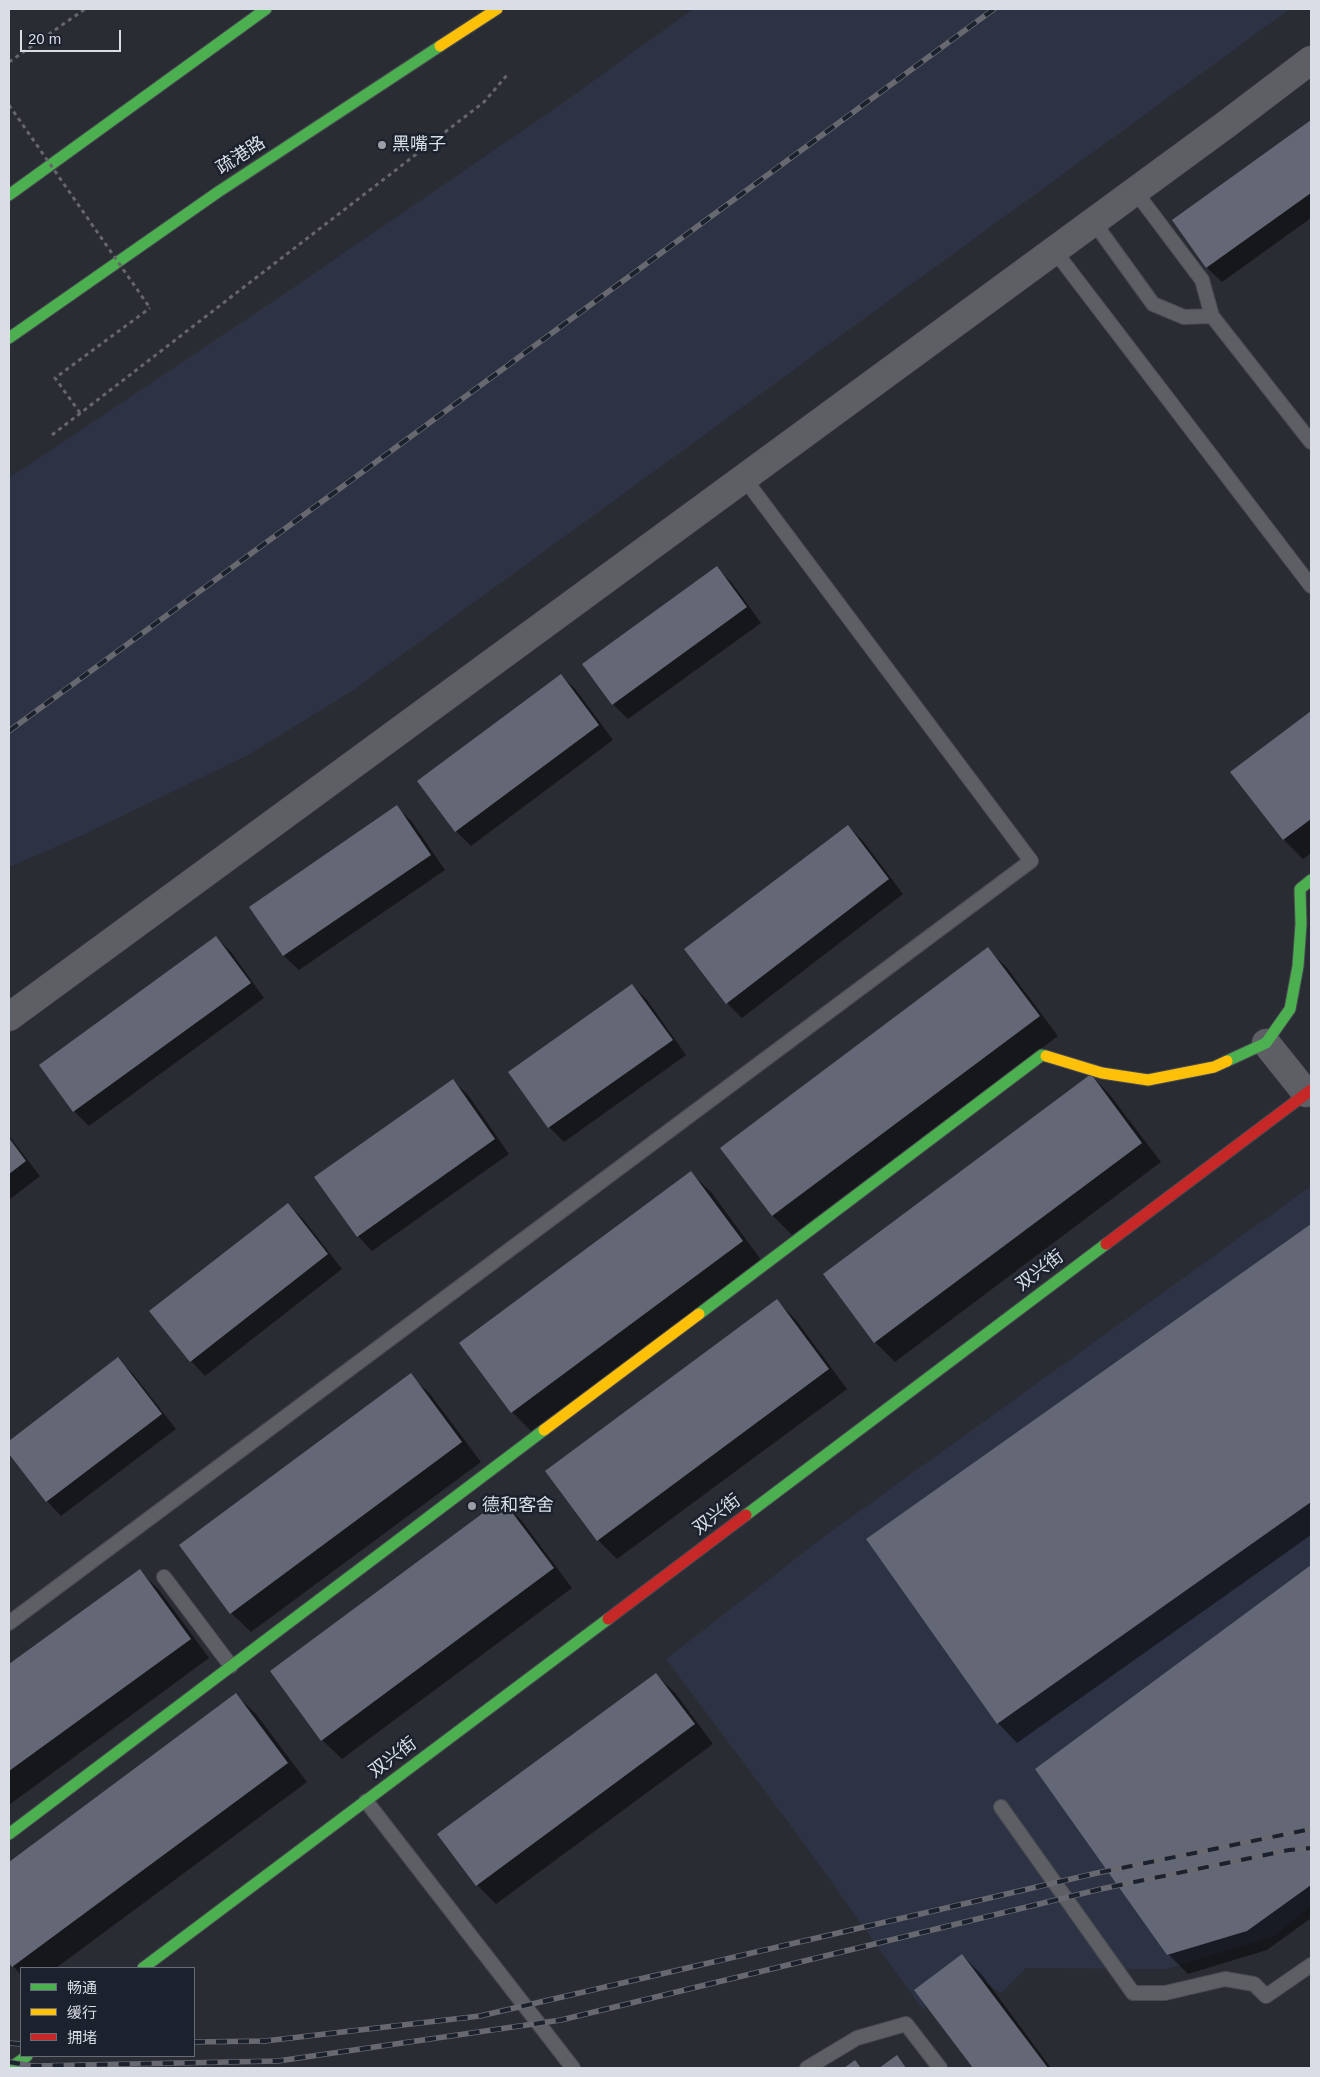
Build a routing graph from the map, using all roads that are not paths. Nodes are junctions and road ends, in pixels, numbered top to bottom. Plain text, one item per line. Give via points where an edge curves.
1 (266, 9) edge
2 (497, 9) edge
3 (1311, 60) edge
4 (1135, 191) junction
5 (9, 195) edge
6 (1094, 222) junction
7 (1054, 250) junction
8 (1212, 316) junction
9 (9, 338) edge
10 (1311, 442) edge
11 (744, 478) junction
12 (1311, 586) edge
13 (1311, 880) edge
14 (9, 1017) edge
15 (1266, 1043) junction
16 (1309, 1091) edge
17 (164, 1577) dead end
18 (9, 1622) edge
19 (231, 1666) junction
20 (366, 1801) junction
21 (1001, 1807) dead end
22 (9, 1834) edge
23 (1311, 1965) edge
24 (144, 1967) edge
25 (26, 2057) edge
26 (10, 2068) edge
27 (573, 2068) edge
28 (807, 2068) edge
29 (940, 2068) edge

1 - 5 main road
2 - 9 main road, 疏港路 via 218,192
3 - 4 street
4 - 6 street
4 - 8 lane via 1202,280
6 - 7 street
6 - 8 lane via 1153,304 1184,317
7 - 11 street
7 - 12 lane
8 - 10 lane
11 - 14 street
11 - 18 lane via 1031,861
13 - 15 main road via 1300,889 1302,924 1290,1009
15 - 16 street
15 - 19 main road via 1214,1067 1148,1080 1102,1073 1042,1055
16 - 20 main road, 双兴街
17 - 19 lane
19 - 22 main road
20 - 24 main road, 双兴街
20 - 27 lane
21 - 23 lane via 1133,1993 1165,1992 1225,1979 1254,1984 1266,1996
25 - 26 main road
28 - 29 lane via 857,2038 906,2024

